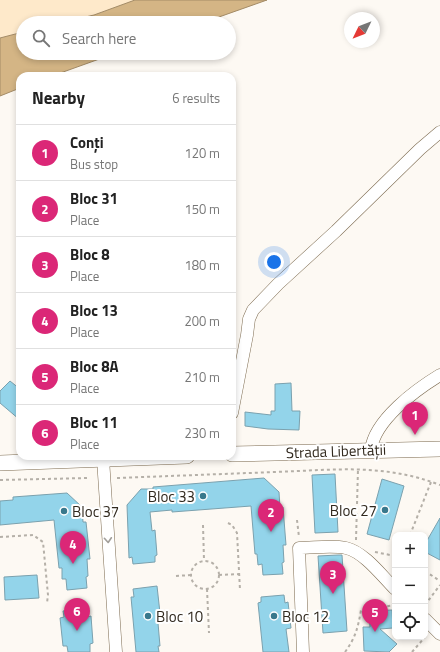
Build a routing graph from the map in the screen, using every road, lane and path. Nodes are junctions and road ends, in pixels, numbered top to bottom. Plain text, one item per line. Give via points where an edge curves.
1 (440, 132) edge
2 (440, 375) edge
3 (236, 391) edge
4 (440, 449) edge
5 (371, 450) junction
6 (236, 454) edge
7 (77, 460) edge
8 (103, 460) edge
9 (0, 463) edge
10 (358, 469) junction
11 (88, 478) dead end
12 (117, 478) dead end
13 (0, 480) edge
14 (431, 482) junction
15 (440, 485) edge
16 (297, 520) dead end
17 (228, 524) dead end
18 (203, 525) dead end
19 (411, 532) edge
20 (0, 537) edge
21 (299, 548) junction
22 (356, 552) junction
23 (204, 560) junction
24 (428, 573) edge
25 (240, 574) junction
26 (191, 575) junction
27 (219, 575) junction
28 (176, 576) dead end
29 (440, 581) edge
30 (440, 585) edge
31 (392, 586) edge
32 (207, 589) junction
33 (240, 590) dead end
34 (47, 603) dead end
35 (426, 604) edge
36 (392, 605) edge
37 (428, 622) edge
38 (437, 631) edge
39 (209, 633) dead end
40 (116, 652) edge
41 (303, 652) edge
42 (345, 652) edge
43 (412, 652) edge

1 - 3 street via 252,310
2 - 5 street via 394,410 375,436
4 - 5 main road, Strada Libertății
5 - 6 main road, Strada Libertății
7 - 9 main road
8 -> 40 street
10 - 12 path
10 - 14 path via 400,473
10 - 22 path
11 - 13 path
14 - 15 path
14 - 19 path
16 - 21 path
17 - 25 path via 232,525 237,533
18 - 23 path
20 - 34 path via 33,535 43,542
21 - 22 street via 341,548
21 - 41 street
22 - 31 street
23 - 26 path via 194,565
23 - 27 path via 216,565
24 - 29 path
25 - 27 path
25 - 33 path
26 - 28 path
26 - 32 path via 195,585
27 - 32 path via 216,584
30 - 35 path
32 - 39 path
36 - 42 path via 361,610 358,630
37 - 38 street
38 - 43 path

